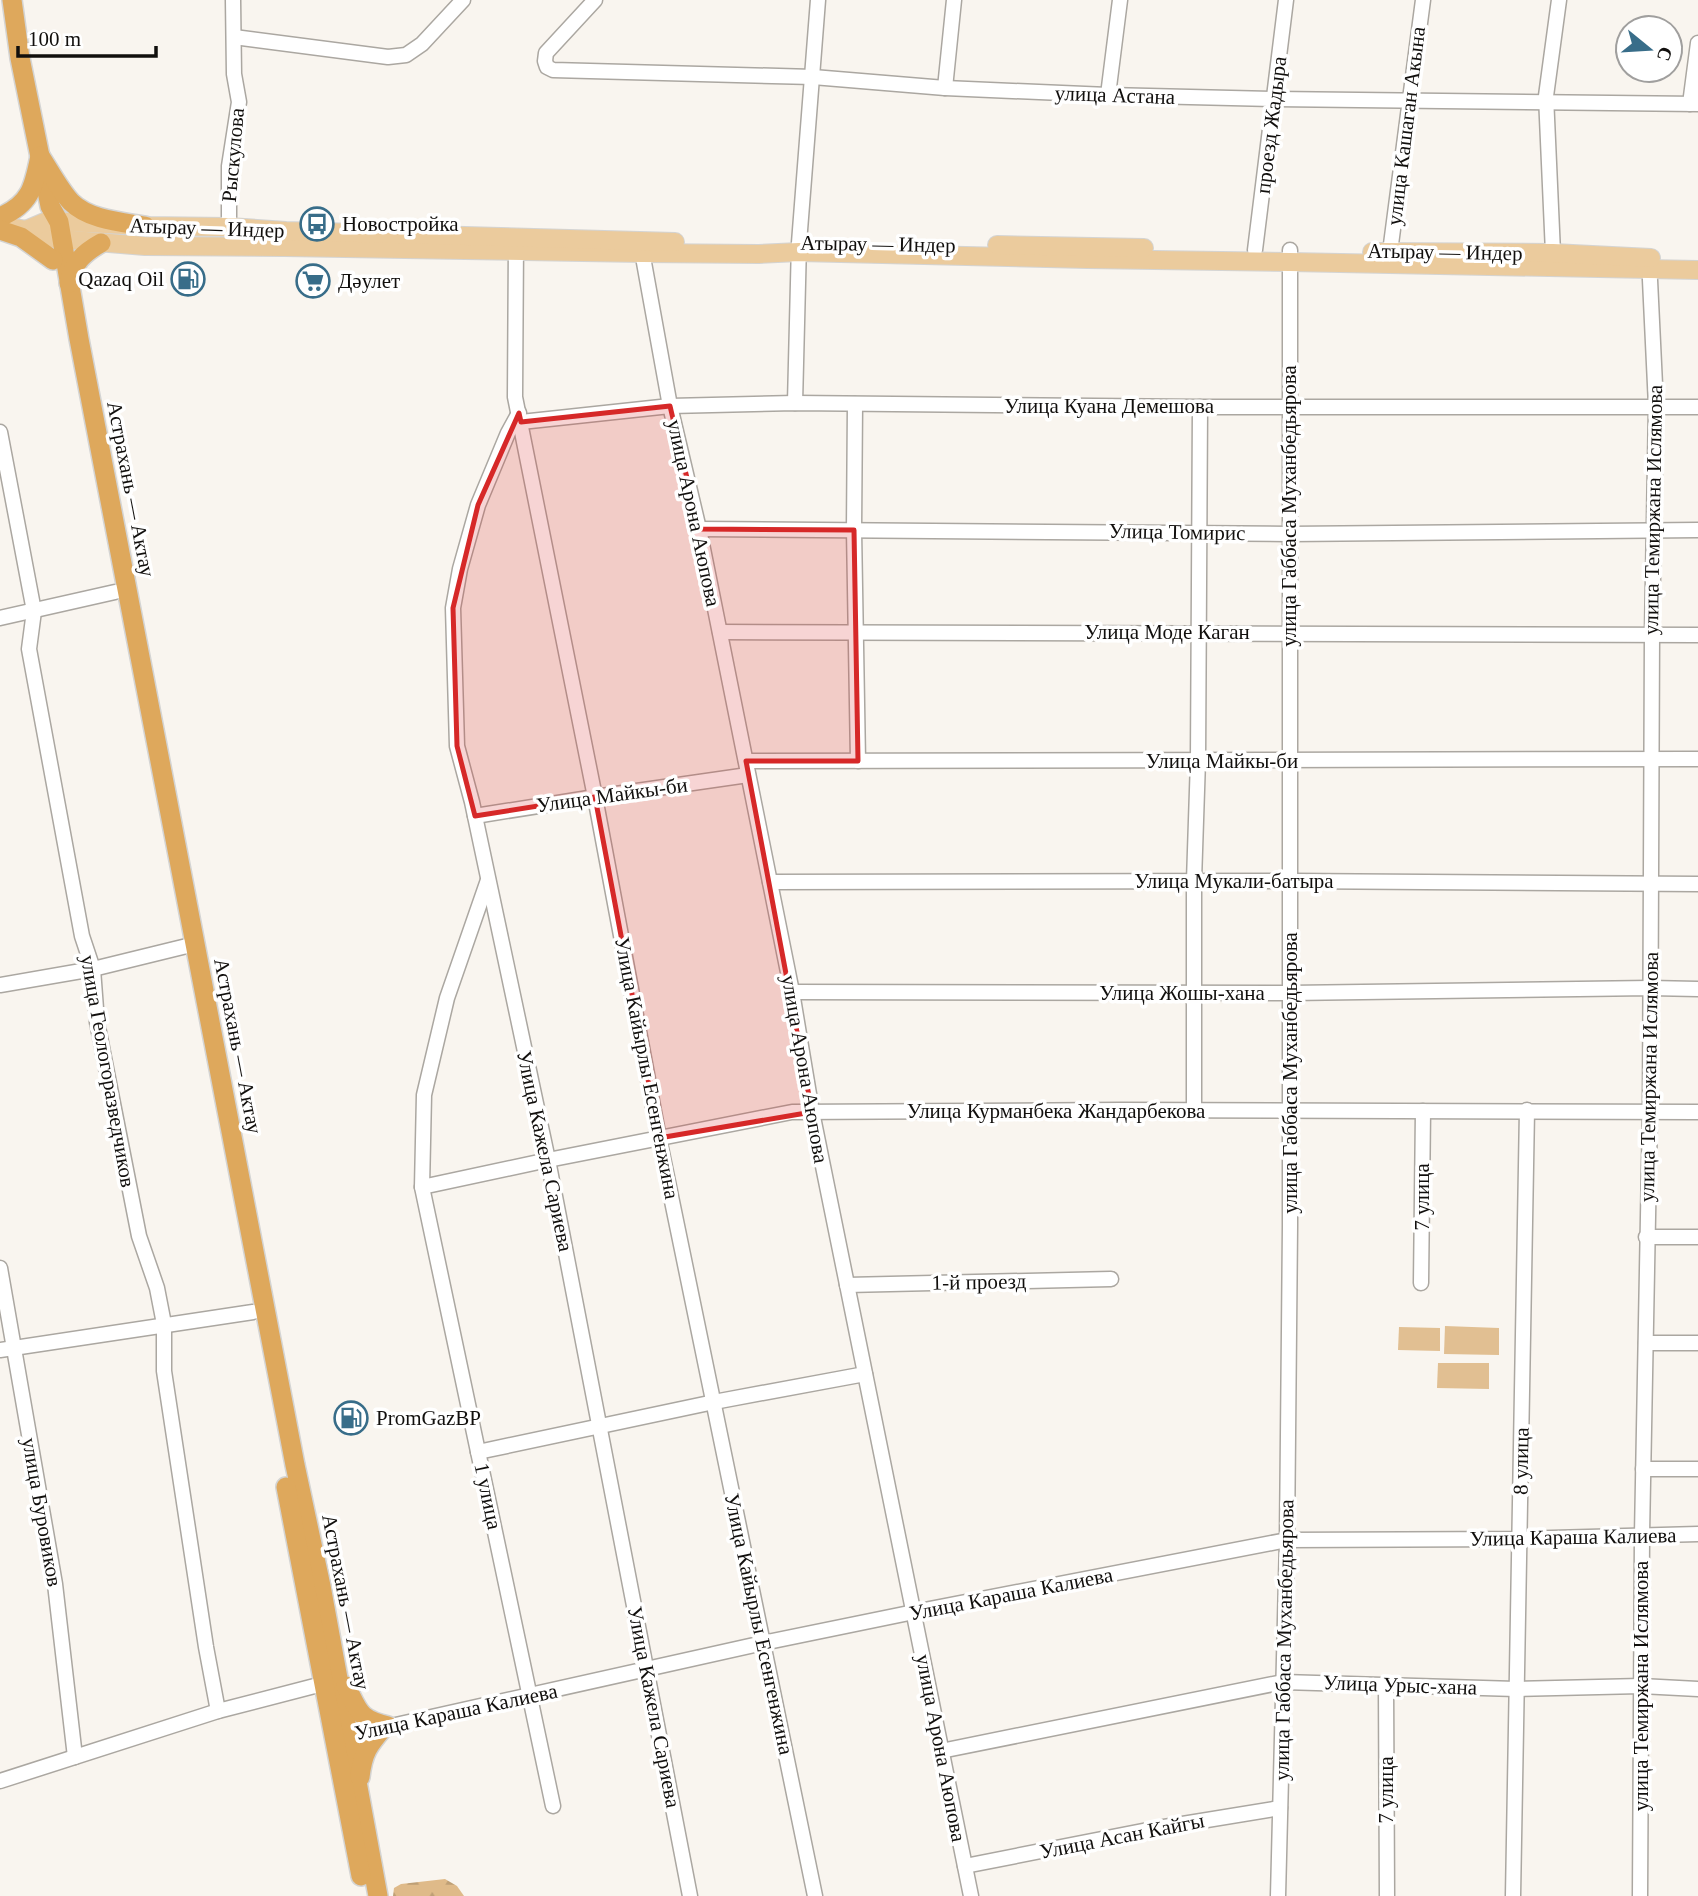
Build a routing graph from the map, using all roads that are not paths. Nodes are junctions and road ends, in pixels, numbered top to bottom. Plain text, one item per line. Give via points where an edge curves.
1 (12, 0) edge
2 (233, 0) edge
3 (463, 0) edge
4 (595, 0) edge
5 (818, 0) edge
6 (954, 0) edge
7 (1119, 0) edge
8 (1286, 0) edge
9 (1423, 0) edge
10 (1559, 0) edge
11 (234, 37) junction
12 (1698, 43) edge
13 (813, 77) junction
14 (945, 88) junction
15 (1108, 95) junction
16 (1275, 99) junction
17 (1409, 100) junction
18 (1546, 102) junction
19 (1694, 104) edge
20 (40, 156) junction
21 (0, 216) edge
22 (53, 225) junction
23 (145, 226) junction
24 (229, 227) junction
25 (0, 228) edge
26 (101, 243) junction
27 (516, 244) junction
28 (641, 247) junction
29 (799, 248) junction
30 (1255, 250) junction
31 (1390, 252) junction
32 (1553, 253) junction
33 (1290, 256) junction
34 (1698, 258) edge
35 (53, 260) junction
36 (1649, 264) junction
37 (1698, 270) edge
38 (69, 284) junction
39 (795, 403) junction
40 (855, 404) junction
41 (670, 406) junction
42 (1656, 406) junction
43 (1200, 407) junction
44 (1289, 407) junction
45 (1698, 407) edge
46 (520, 418) junction
47 (0, 432) edge
48 (699, 528) junction
49 (854, 530) junction
50 (1655, 530) junction
51 (1698, 530) edge
52 (1200, 533) junction
53 (1289, 534) junction
54 (115, 592) junction
55 (34, 611) junction
56 (0, 618) edge
57 (720, 632) junction
58 (856, 632) junction
59 (1198, 632) junction
60 (1289, 633) junction
61 (1652, 634) junction
62 (1698, 635) edge
63 (1698, 759) edge
64 (1198, 760) junction
65 (1652, 760) junction
66 (858, 761) junction
67 (1290, 761) junction
68 (747, 768) junction
69 (595, 797) junction
70 (162, 804) junction
71 (475, 816) junction
72 (488, 879) junction
73 (769, 881) junction
74 (1194, 881) junction
75 (1290, 881) junction
76 (1698, 884) edge
77 (1651, 885) junction
78 (189, 946) junction
79 (93, 969) junction
80 (0, 985) edge
81 (1650, 988) junction
82 (1698, 989) edge
83 (792, 992) junction
84 (1194, 993) junction
85 (1290, 993) junction
86 (1527, 1110) junction
87 (1194, 1111) junction
88 (1423, 1111) junction
89 (1650, 1111) junction
90 (812, 1112) junction
91 (1290, 1112) junction
92 (1698, 1112) edge
93 (659, 1138) junction
94 (548, 1160) junction
95 (422, 1187) junction
96 (1646, 1237) junction
97 (1698, 1237) edge
98 (0, 1268) edge
99 (1111, 1279) dead end
100 (1421, 1283) dead end
101 (847, 1285) junction
102 (253, 1311) junction
103 (164, 1324) junction
104 (1646, 1343) junction
105 (1698, 1343) edge
106 (6, 1348) edge
107 (865, 1374) junction
108 (714, 1402) junction
109 (600, 1426) junction
110 (478, 1452) junction
111 (1643, 1469) junction
112 (1698, 1469) edge
113 (1698, 1534) edge
114 (1642, 1535) junction
115 (1519, 1539) junction
116 (1287, 1540) junction
117 (914, 1612) junction
118 (763, 1643) junction
119 (647, 1669) junction
120 (330, 1682) junction
121 (1283, 1682) junction
122 (1386, 1685) junction
123 (1641, 1685) junction
124 (1517, 1689) junction
125 (1698, 1689) edge
126 (530, 1695) junction
127 (218, 1711) junction
128 (386, 1726) junction
129 (341, 1737) junction
130 (941, 1751) junction
131 (75, 1757) junction
132 (0, 1781) edge
133 (359, 1792) junction
134 (553, 1806) dead end
135 (1280, 1808) junction
136 (965, 1866) junction
137 (364, 1896) edge
138 (377, 1896) edge
139 (690, 1896) edge
140 (815, 1896) edge
141 (971, 1896) edge
142 (1278, 1896) edge
143 (1387, 1896) edge
144 (1513, 1896) edge
145 (1640, 1896) edge

1 - 20 highway, Астрахань — Актау
2 - 11 street, Рыскулова
3 - 11 street via 406,55 388,57
4 - 13 street, улица Астана via 546,54 547,67
5 - 13 street
6 - 14 street
7 - 15 street
8 - 16 street, проезд Жадыра
9 - 17 street, улица Кашаган Акына
10 - 18 street
11 - 24 street, Рыскулова via 239,102 229,166
12 - 19 street
13 - 14 street, улица Астана
13 - 29 street
14 - 15 street, улица Астана
15 - 16 street, улица Астана
16 - 17 street, улица Астана
16 - 30 street, проезд Жадыра
17 - 18 street, улица Астана
17 - 31 street, улица Кашаган Акына
18 - 19 street, улица Астана
18 - 32 street
20 - 21 highway via 28,196
20 - 22 highway, Астрахань — Актау
20 - 23 highway via 81,210
22 - 23 main road, Атырау — Индер
22 - 25 main road
22 - 26 main road, Атырау — Индер
22 - 35 highway, Астрахань — Актау
22 - 38 highway, Астрахань — Актау
23 - 24 main road, Атырау — Индер
24 - 27 main road, Атырау — Индер
25 - 35 highway
26 - 27 main road, Атырау — Индер
26 - 38 highway via 77,260
27 - 28 main road, Атырау — Индер
27 - 46 street, Улица Кайырлы Есенгенжина via 515,397
28 - 29 main road, Атырау — Индер
28 - 41 street, улица Арона Аюпова
29 - 30 main road, Атырау — Индер
29 - 33 main road, Атырау — Индер via 1087,260
29 - 39 street
30 - 33 main road, Атырау — Индер
31 - 32 main road, Атырау — Индер
31 - 33 main road, Атырау — Индер
32 - 36 main road, Атырау — Индер
33 - 36 main road, Атырау — Индер
33 - 44 street, улица Габбаса Муханбедьярова
34 - 36 main road, Атырау — Индер
35 - 54 highway, Астрахань — Актау
36 - 37 main road, Атырау — Индер
36 - 42 street, улица Темиржана Ислямова
38 - 70 highway, Астрахань — Актау
39 - 40 street, Улица Куана Демешова
39 - 41 street, Улица Куана Демешова
40 - 43 street, Улица Куана Демешова
40 - 49 street
41 - 46 street, Улица Куана Демешова
41 - 48 street, улица Арона Аюпова
42 - 44 street, Улица Куана Демешова
42 - 45 street, Улица Куана Демешова
42 - 50 street, улица Темиржана Ислямова
43 - 44 street, Улица Куана Демешова
43 - 52 street
44 - 53 street, улица Габбаса Муханбедьярова
46 - 69 street, Улица Кайырлы Есенгенжина
46 - 71 street, Улица Кажела Сариева via 508,433 478,505 453,608 457,746
47 - 55 street, улица Геологоразведчиков
48 - 49 street, Улица Томирис
48 - 57 street, улица Арона Аюпова
49 - 52 street, Улица Томирис
49 - 58 street
50 - 51 street, Улица Томирис
50 - 53 street, Улица Томирис
50 - 61 street, улица Темиржана Ислямова
52 - 53 street, Улица Томирис
52 - 59 street
53 - 60 street, улица Габбаса Муханбедьярова
54 - 55 street
54 - 70 highway, Астрахань — Актау
55 - 56 street
55 - 79 street, улица Геологоразведчиков via 29,649 82,936
57 - 58 street, Улица Моде Каган
57 - 68 street, улица Арона Аюпова
58 - 59 street, Улица Моде Каган
58 - 66 street
59 - 60 street, Улица Моде Каган
59 - 64 street
60 - 61 street, Улица Моде Каган
60 - 67 street, улица Габбаса Муханбедьярова
61 - 62 street, Улица Моде Каган
61 - 65 street, улица Темиржана Ислямова
63 - 65 street, Улица Майкы-би
64 - 66 street, Улица Майкы-би
64 - 67 street, Улица Майкы-би
64 - 74 street
65 - 67 street, Улица Майкы-би
65 - 77 street, улица Темиржана Ислямова
66 - 68 street, Улица Майкы-би
67 - 75 street, улица Габбаса Муханбедьярова
68 - 69 street, Улица Майкы-би
68 - 73 street, улица Арона Аюпова
69 - 71 street, Улица Майкы-би
69 - 93 street, Улица Кайырлы Есенгенжина
70 - 78 highway, Астрахань — Актау
71 - 72 street, Улица Кажела Сариева
72 - 94 street, Улица Кажела Сариева
72 - 95 street, 1 улица via 447,998 424,1095
73 - 74 street, Улица Мукали-батыра
73 - 83 street, улица Арона Аюпова
74 - 75 street, Улица Мукали-батыра
74 - 84 street
75 - 77 street, Улица Мукали-батыра
75 - 85 street, улица Габбаса Муханбедьярова
76 - 77 street, Улица Мукали-батыра
77 - 81 street, улица Темиржана Ислямова
78 - 79 street
78 - 102 highway, Астрахань — Актау
78 - 120 highway, Астрахань — Актау via 321,1586
79 - 80 street
79 - 103 street, улица Геологоразведчиков via 97,1022 139,1236 158,1288
81 - 82 street, Улица Жошы-хана
81 - 85 street, Улица Жошы-хана
81 - 89 street, улица Темиржана Ислямова
83 - 84 street, Улица Жошы-хана
83 - 90 street, улица Арона Аюпова
84 - 85 street, Улица Жошы-хана
84 - 87 street
85 - 91 street, улица Габбаса Муханбедьярова
86 - 88 street, Улица Курманбека Жандарбекова
86 - 89 street, Улица Курманбека Жандарбекова
86 - 115 street, 8 улица
87 - 90 street, Улица Курманбека Жандарбекова
87 - 91 street, Улица Курманбека Жандарбекова
88 - 91 street, Улица Курманбека Жандарбекова
88 - 100 street, 7 улица
89 - 92 street, Улица Курманбека Жандарбекова
89 - 96 street, улица Темиржана Ислямова
90 - 93 street, Улица Курманбека Жандарбекова
90 - 101 street, улица Арона Аюпова
91 - 116 street, улица Габбаса Муханбедьярова
93 - 94 street, Улица Курманбека Жандарбекова
93 - 108 street, Улица Кайырлы Есенгенжина
94 - 95 street, Улица Курманбека Жандарбекова
94 - 109 street, Улица Кажела Сариева
95 - 110 street, 1 улица
96 - 97 street
96 - 104 street, улица Темиржана Ислямова
98 - 106 street, улица Буровиков
99 - 101 street, 1-й проезд
101 - 107 street, улица Арона Аюпова
102 - 103 street
102 - 120 highway, Астрахань — Актау
103 - 106 street
103 - 127 street, улица Геологоразведчиков via 164,1371
104 - 105 street
104 - 111 street, улица Темиржана Ислямова
106 - 131 street, улица Буровиков via 55,1584
107 - 108 street
107 - 117 street, улица Арона Аюпова
108 - 109 street
108 - 118 street, Улица Кайырлы Есенгенжина
109 - 110 street
109 - 119 street, Улица Кажела Сариева
110 - 126 street, 1 улица
111 - 112 street
111 - 114 street, улица Темиржана Ислямова
113 - 114 street, Улица Караша Калиева
114 - 115 street, Улица Караша Калиева
114 - 123 street, улица Темиржана Ислямова
115 - 116 street, Улица Караша Калиева
115 - 124 street, 8 улица
116 - 117 street, Улица Караша Калиева
116 - 121 street, улица Габбаса Муханбедьярова
117 - 118 street, Улица Караша Калиева
117 - 130 street, улица Арона Аюпова
118 - 119 street, Улица Караша Калиева
118 - 140 street, Улица Кайырлы Есенгенжина
119 - 126 street, Улица Караша Калиева
119 - 139 street, Улица Кажела Сариева
120 - 127 street
120 - 128 highway via 345,1686 361,1714
120 - 129 highway, Астрахань — Актау
121 - 122 street, Улица Урыс-хана
121 - 130 street, Улица Урыс-хана
121 - 135 street, улица Габбаса Муханбедьярова
122 - 124 street, Улица Урыс-хана
122 - 143 street, 7 улица
123 - 124 street, Улица Урыс-хана
123 - 125 street, Улица Урыс-хана
123 - 145 street, улица Темиржана Ислямова
124 - 144 street, 8 улица
126 - 128 street, Улица Караша Калиева
126 - 134 street, 1 улица
127 - 131 street
128 - 129 street, Улица Караша Калиева
128 - 133 highway via 367,1747
129 - 133 highway, Астрахань — Актау
129 - 137 highway, Астрахань — Актау
130 - 136 street, улица Арона Аюпова
131 - 132 street
133 - 138 highway, Астрахань — Актау
135 - 136 street, Улица Асан Кайгы
135 - 142 street, улица Габбаса Муханбедьярова
136 - 141 street, улица Арона Аюпова

